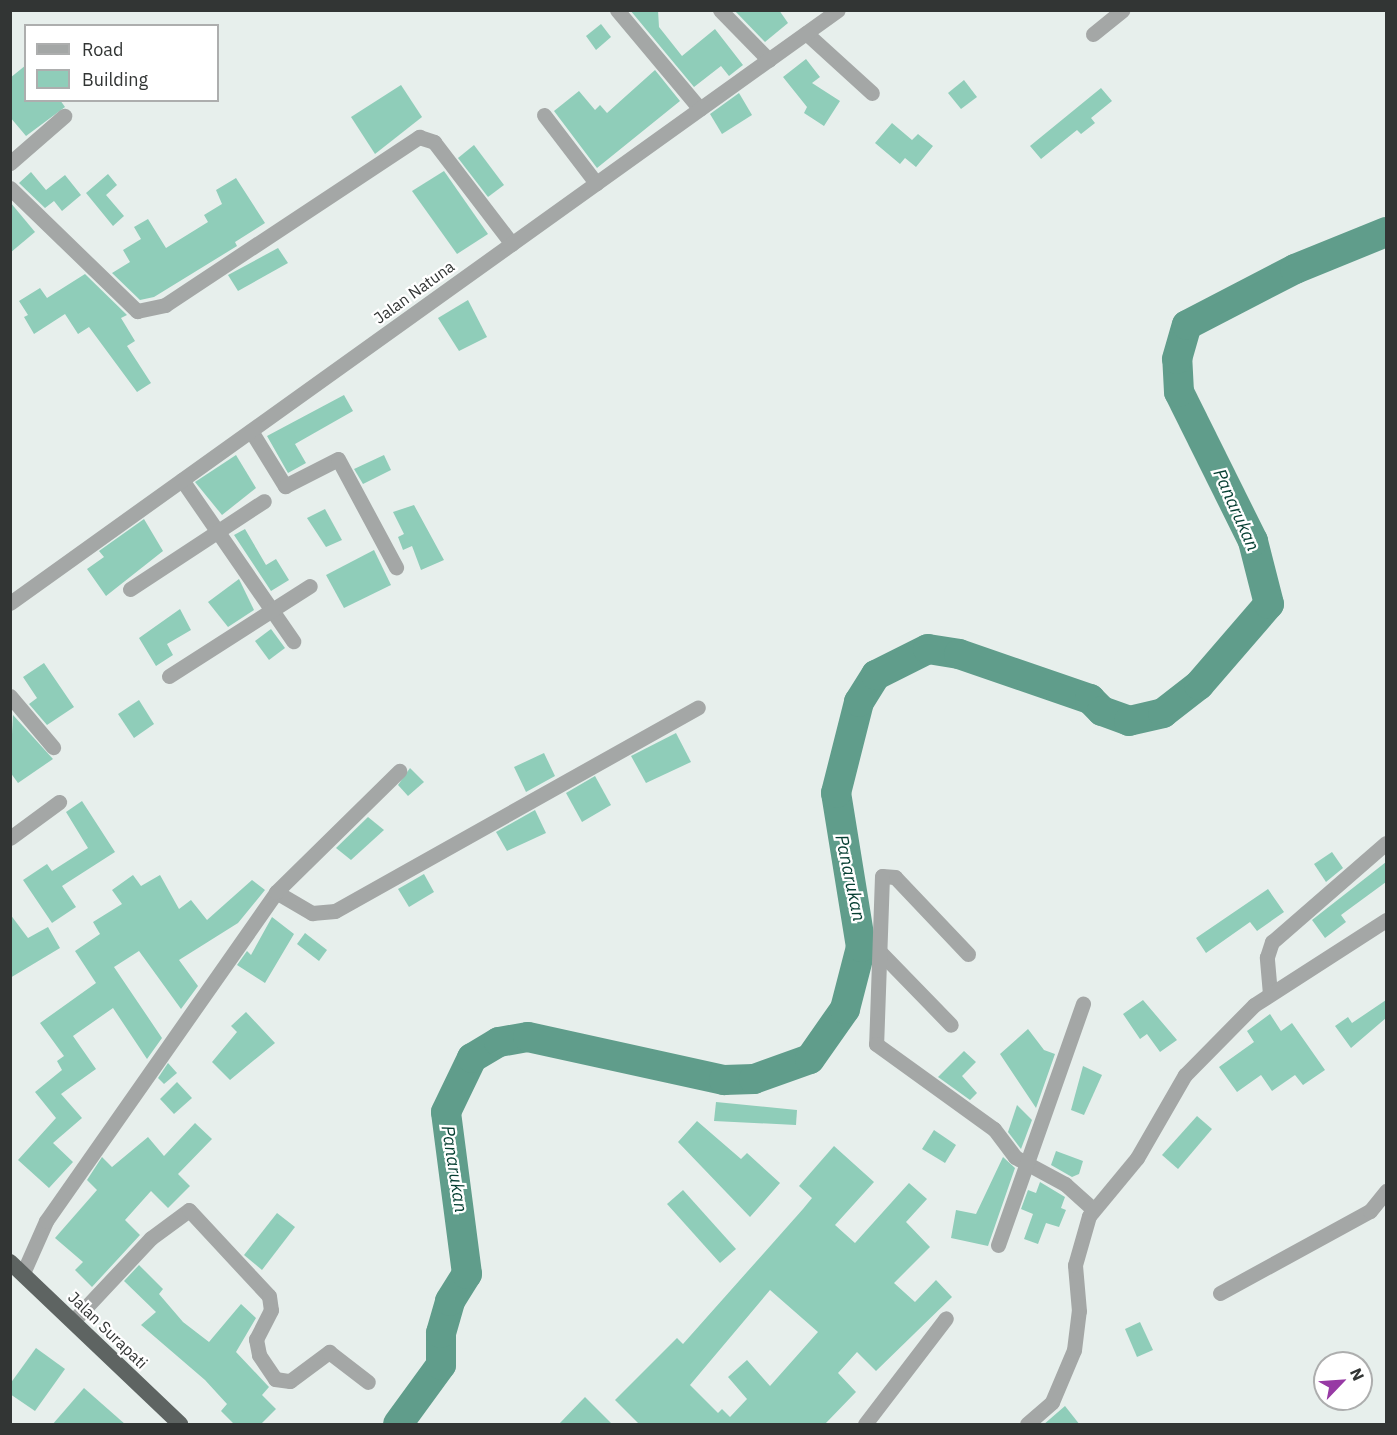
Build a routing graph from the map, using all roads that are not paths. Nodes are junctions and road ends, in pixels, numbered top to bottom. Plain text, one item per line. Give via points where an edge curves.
1 (617, 10) edge
2 (720, 10) edge
3 (838, 10) edge
4 (1123, 10) edge
5 (806, 33) junction
6 (1093, 34) dead end
7 (769, 60) junction
8 (872, 93) dead end
9 (700, 109) junction
10 (544, 115) dead end
11 (64, 116) dead end
12 (10, 163) edge
13 (596, 183) junction
14 (10, 188) edge
15 (512, 244) junction
16 (250, 431) junction
17 (182, 480) junction
18 (264, 501) dead end
19 (214, 534) junction
20 (396, 567) dead end
21 (310, 586) dead end
22 (130, 589) dead end
23 (10, 603) edge
24 (270, 609) junction
25 (293, 641) dead end
26 (169, 676) dead end
27 (10, 696) edge
28 (698, 707) dead end
29 (53, 747) dead end
30 (399, 771) dead end
31 (59, 802) dead end
32 (10, 838) edge
33 (1386, 843) edge
34 (276, 892) junction
35 (1386, 920) edge
36 (881, 953) junction
37 (969, 954) dead end
38 (1270, 994) junction
39 (1083, 1004) dead end
40 (951, 1025) dead end
41 (1024, 1163) junction
42 (1386, 1191) edge
43 (1093, 1209) junction
44 (998, 1245) dead end
45 (17, 1268) edge
46 (1220, 1293) dead end
47 (946, 1318) dead end
48 (73, 1321) junction
49 (368, 1382) dead end
50 (180, 1425) edge
51 (865, 1425) edge
52 (1027, 1425) edge

1 - 9 street
2 - 7 street
3 - 5 street, Jalan Natuna
4 - 6 street
5 - 7 street, Jalan Natuna
5 - 8 street
7 - 9 street, Jalan Natuna
9 - 13 street, Jalan Natuna
10 - 13 street
11 - 12 street
13 - 15 street, Jalan Natuna
14 - 15 street via 137,311 165,305 419,137 434,142
15 - 16 street, Jalan Natuna
16 - 17 street, Jalan Natuna
16 - 20 street via 285,486 338,459
17 - 19 street
17 - 23 street, Jalan Natuna
18 - 19 street
19 - 22 street
19 - 24 street
21 - 24 street
24 - 25 street
24 - 26 street
27 - 29 street
28 - 34 street via 335,911 312,913
30 - 34 street
31 - 32 street
33 - 38 street via 1272,942
34 - 45 street
35 - 38 street
36 - 37 street via 881,881 890,873
36 - 40 street
36 - 41 street via 873,1026 876,1044 994,1129
38 - 43 street via 1204,1050 1137,1158
39 - 41 street
41 - 43 street via 1065,1184
41 - 44 street
42 - 46 street via 1370,1211
43 - 52 street via 1076,1265 1079,1311 1074,1350 1052,1402
45 - 48 highway, Jalan Surapati
47 - 51 street
48 - 49 street via 151,1238 189,1210 269,1296 271,1310 256,1338 275,1379 290,1381 329,1352
48 - 50 highway, Jalan Surapati

